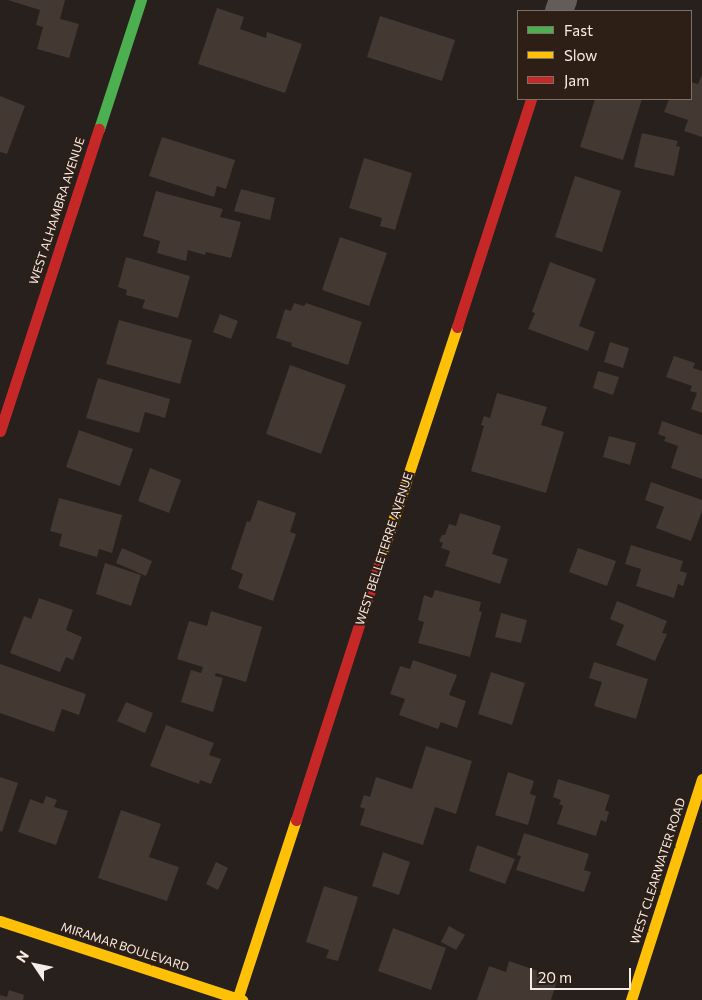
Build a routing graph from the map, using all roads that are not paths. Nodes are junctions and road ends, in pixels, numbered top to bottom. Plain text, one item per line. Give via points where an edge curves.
1 (141, 0) edge
2 (531, 100) edge
3 (0, 431) edge
4 (702, 779) edge
5 (0, 921) edge
6 (239, 1000) edge
7 (631, 1000) edge

1 - 3 street, WEST ALHAMBRA AVENUE
2 - 6 street, WEST BELLETERRE AVENUE
4 - 7 street, WEST CLEARWATER ROAD
5 - 6 street, MIRAMAR BOULEVARD

